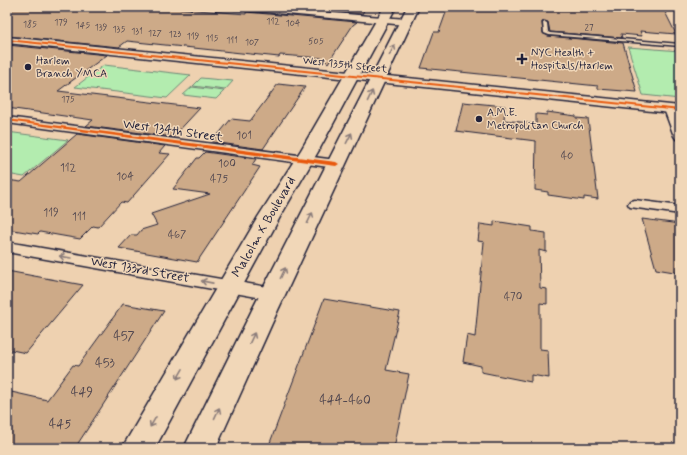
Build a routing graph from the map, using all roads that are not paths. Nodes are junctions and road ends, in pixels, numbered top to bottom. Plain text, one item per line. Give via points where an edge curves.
1 (234, 7) edge
2 (390, 7) edge
3 (413, 7) edge
4 (383, 20) junction
5 (406, 22) junction
6 (545, 23) dead end
7 (7, 40) edge
8 (680, 45) edge
9 (351, 75) junction
10 (379, 78) junction
11 (675, 109) edge
12 (7, 120) edge
13 (680, 136) edge
14 (303, 159) junction
15 (336, 164) junction
16 (635, 204) dead end
17 (680, 210) edge
18 (7, 247) edge
19 (230, 286) junction
20 (272, 294) junction
21 (138, 448) edge
22 (200, 448) edge

1 - 4 street
2 - 4 main road, Malcolm X Boulevard
3 - 5 main road
4 - 5 street
4 - 9 main road, Malcolm X Boulevard
10 -> 5 main road
6 - 8 lane via 547,34
7 - 9 street, West 135th Street
9 - 10 street, West 135th Street
9 - 14 main road, Malcolm X Boulevard
10 - 11 street, West 135th Street
15 -> 10 main road
11 - 13 street
12 - 14 street, West 134th Street
14 - 15 street, West 134th Street
14 - 19 main road, Malcolm X Boulevard
20 -> 15 main road
16 - 17 street
19 -> 18 street, West 133rd Street
19 - 20 street, West 133rd Street
19 -> 21 main road, Malcolm X Boulevard
22 -> 20 main road

